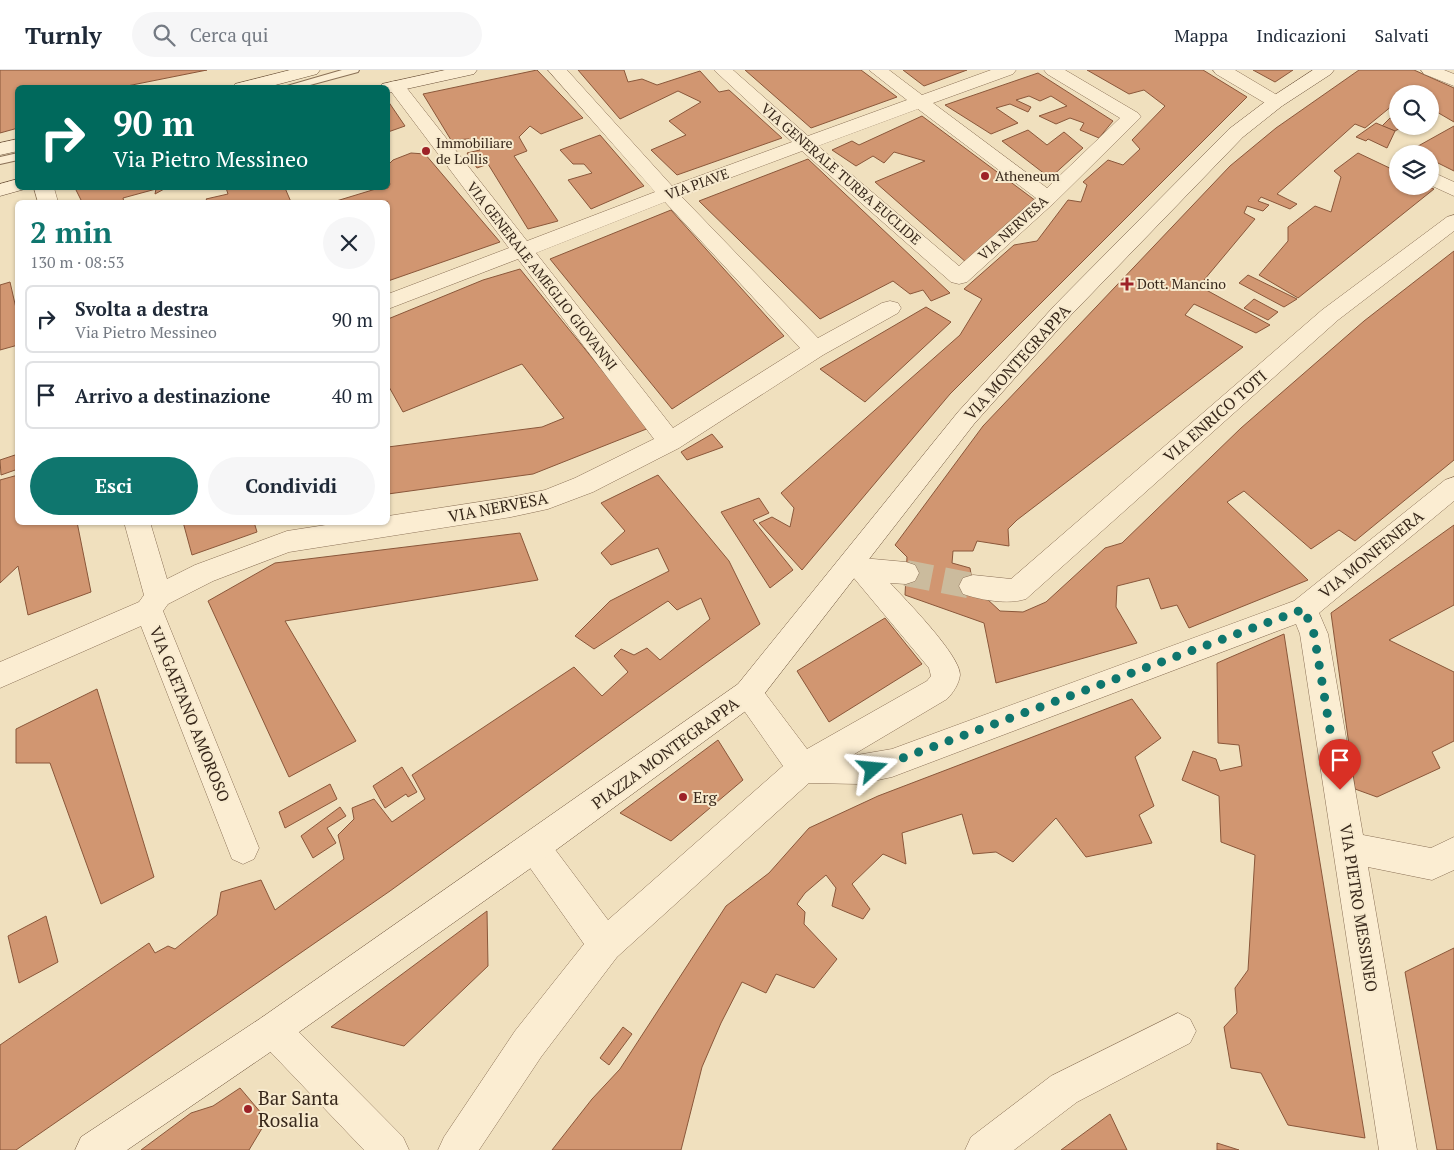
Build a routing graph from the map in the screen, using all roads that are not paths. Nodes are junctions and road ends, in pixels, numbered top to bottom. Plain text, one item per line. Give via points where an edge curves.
1 (311, 70) edge
2 (354, 70) edge
3 (468, 70) edge
4 (557, 70) edge
5 (723, 70) edge
6 (878, 70) edge
7 (1008, 70) edge
8 (1053, 70) edge
9 (1222, 70) edge
10 (1325, 70) edge
11 (1430, 70) edge
12 (1454, 80) edge
13 (253, 85) edge
14 (296, 85) edge
15 (392, 87) edge
16 (919, 101) junction
17 (1276, 102) junction
18 (806, 145) junction
19 (15, 146) edge
20 (0, 149) edge
21 (15, 157) edge
22 (0, 161) edge
23 (1439, 182) edge
24 (15, 186) edge
25 (0, 190) edge
26 (1454, 190) edge
27 (668, 194) junction
28 (1048, 198) junction
29 (1454, 222) edge
30 (521, 250) junction
31 (959, 277) joint
32 (390, 301) edge
33 (890, 308) dead end
34 (816, 349) junction
35 (670, 442) junction
36 (1454, 487) edge
37 (138, 525) edge
38 (856, 567) junction
39 (906, 573) tunnel mouth
40 (972, 586) tunnel mouth
41 (153, 603) junction
42 (1304, 609) junction
43 (0, 675) edge
44 (748, 693) junction
45 (804, 768) junction
46 (534, 847) junction
47 (243, 848) dead end
48 (1349, 848) junction
49 (1454, 853) edge
50 (605, 945) junction
51 (273, 1030) junction
52 (1178, 1031) dead end
53 (94, 1150) edge
54 (390, 1150) edge
55 (457, 1150) edge
56 (984, 1150) edge
57 (1398, 1150) edge

1 - 13 street
2 - 14 lane
3 - 15 street
4 - 27 street
5 - 18 street, VIA GENERALE TURBA EUCLIDE
6 - 16 street
7 - 16 street, VIA PIAVE
8 - 28 street, VIA NERVESA via 1132,117
9 - 17 street
10 - 17 street, VIA MONTEGRAPPA
11 - 12 street
15 - 30 street, VIA GENERALE AMEGLIO GIOVANNI
16 - 18 street, VIA PIAVE
16 - 28 street
17 - 38 street, VIA MONTEGRAPPA via 1236,133 1063,310 966,418
18 - 27 street, VIA PIAVE
18 - 31 street, VIA GENERALE TURBA EUCLIDE
19 - 20 street
21 - 22 lane
23 - 26 street
24 - 25 street
27 - 30 street, VIA PIAVE
27 - 34 street
28 - 31 street, VIA NERVESA
29 - 40 street, VIA ENRICO TOTI via 1330,315 1016,591
30 - 32 street, VIA PIAVE
30 - 35 street, VIA GENERALE AMEGLIO GIOVANNI
33 - 34 street, VIA NERVESA
34 - 35 street, VIA NERVESA
35 - 41 street, VIA NERVESA via 584,485 548,499 511,508 287,542 204,573
36 - 42 street, VIA MONFENERA
37 - 41 street, VIA GAETANO AMOROSO
38 - 39 street
38 - 44 street, VIA MONTEGRAPPA
38 - 45 street via 939,659 945,668 944,683
41 - 43 street, VIA NERVESA
41 - 47 street, VIA GAETANO AMOROSO
42 - 45 street, VIA MONFENERA via 883,766 853,771
42 - 48 street, VIA PIETRO MESSINEO via 1314,634
44 - 45 street, PIAZZA MONTEGRAPPA
44 - 46 street, PIAZZA MONTEGRAPPA
45 - 50 street
46 - 50 street
46 - 51 street, PIAZZA MONTEGRAPPA
48 - 49 street via 1432,864
48 - 57 street, VIA PIETRO MESSINEO
50 - 55 street via 528,1044
51 - 53 street, PIAZZA MONTEGRAPPA
51 - 54 street
52 - 56 street via 1064,1090

